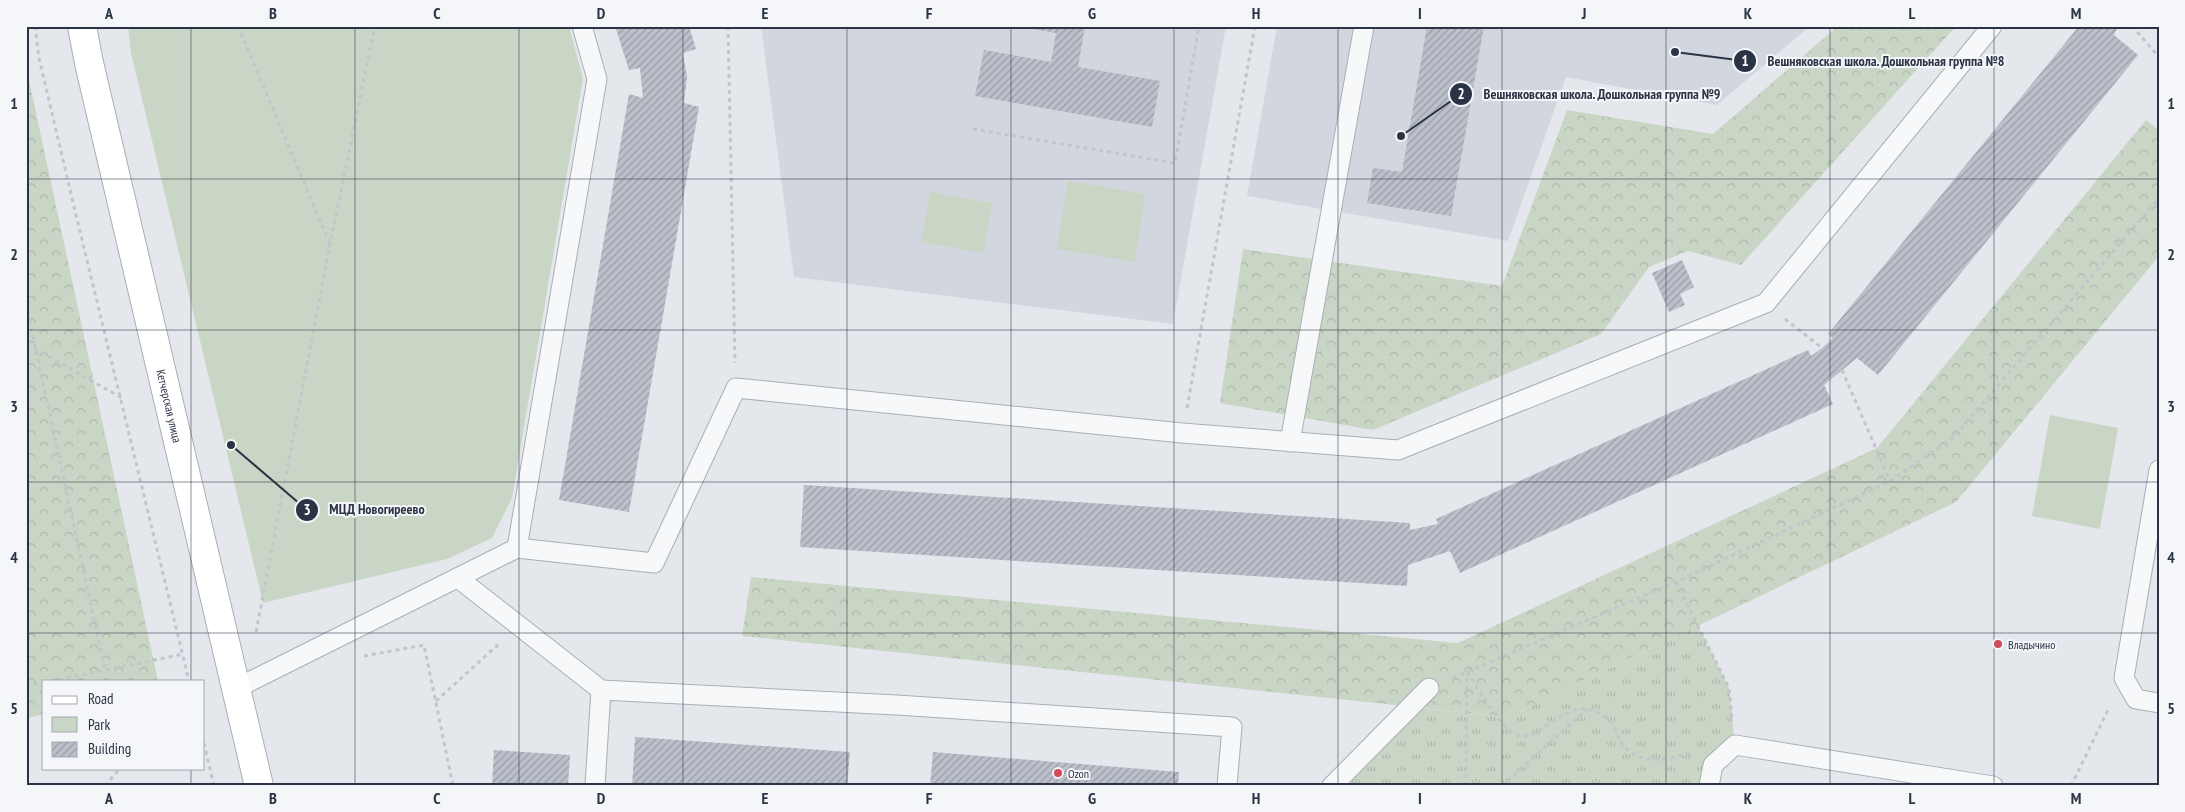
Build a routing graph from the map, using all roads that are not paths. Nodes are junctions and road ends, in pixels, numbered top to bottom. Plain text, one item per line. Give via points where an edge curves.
1 (82, 26) edge
2 (582, 26) edge
3 (1364, 26) edge
4 (1992, 26) edge
5 (1290, 442) junction
6 (2159, 470) edge
7 (518, 548) junction
8 (458, 578) junction
9 (237, 688) junction
10 (1429, 688) road end
11 (601, 690) junction
12 (2159, 703) edge
13 (1983, 785) edge
14 (259, 786) edge
15 (595, 786) edge
16 (1227, 786) edge
17 (1332, 786) edge
18 (1709, 786) edge

1 - 9 main road, Кетчерская улица
2 - 7 lane via 597,79
3 - 5 lane
4 - 5 lane via 1766,303 1398,450
5 - 7 lane via 736,388 654,563
6 - 12 lane via 2124,678 2136,699
7 - 8 lane
8 - 9 lane
8 - 11 lane
9 - 14 main road, Кетчерская улица
10 - 17 lane
11 - 15 lane
11 - 16 lane via 1232,726
13 - 18 lane via 1735,745 1713,765

